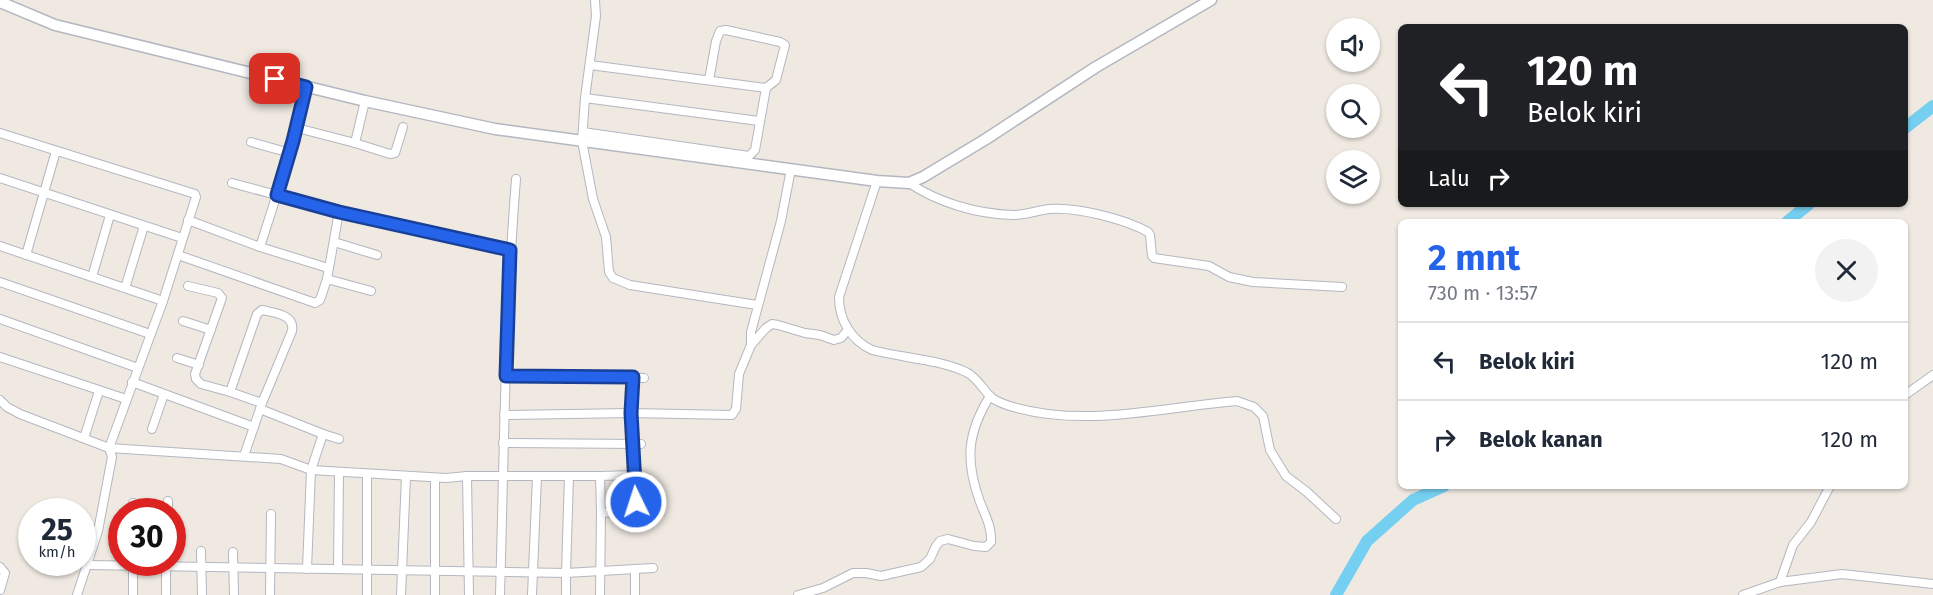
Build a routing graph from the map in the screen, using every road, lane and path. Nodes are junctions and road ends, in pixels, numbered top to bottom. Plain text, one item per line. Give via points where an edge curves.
1 (595, 0) edge
2 (1211, 0) edge
3 (0, 2) edge
4 (590, 64) junction
5 (709, 80) junction
6 (306, 87) junction
7 (766, 88) junction
8 (585, 98) junction
9 (364, 101) junction
10 (759, 121) junction
11 (403, 127) dead end
12 (297, 128) junction
13 (0, 133) edge
14 (583, 136) junction
15 (251, 142) dead end
16 (355, 143) junction
17 (56, 151) junction
18 (290, 153) junction
19 (791, 169) junction
20 (0, 178) edge
21 (516, 179) dead end
22 (877, 181) junction
23 (232, 183) dead end
24 (909, 183) junction
25 (44, 193) junction
26 (277, 195) junction
27 (339, 212) junction
28 (110, 215) junction
29 (189, 220) junction
30 (144, 226) junction
31 (182, 238) junction
32 (334, 242) junction
33 (0, 246) edge
34 (260, 247) junction
35 (510, 250) junction
36 (26, 255) junction
37 (178, 255) junction
38 (377, 255) dead end
39 (328, 268) junction
40 (92, 277) junction
41 (327, 279) junction
42 (0, 282) edge
43 (188, 286) dead end
44 (1342, 287) dead end
45 (125, 288) junction
46 (371, 291) dead end
47 (163, 301) junction
48 (757, 305) junction
49 (0, 319) edge
50 (183, 321) dead end
51 (211, 330) junction
52 (848, 331) junction
53 (150, 334) junction
54 (751, 345) junction
55 (0, 357) edge
56 (177, 358) dead end
57 (199, 365) junction
58 (138, 368) junction
59 (1933, 375) edge
60 (506, 376) junction
61 (633, 377) junction
62 (644, 378) dead end
63 (132, 382) junction
64 (99, 391) junction
65 (230, 392) junction
66 (1908, 393) edge
67 (164, 394) junction
68 (990, 396) junction
69 (126, 399) junction
70 (0, 400) edge
71 (261, 406) junction
72 (631, 413) junction
73 (504, 415) junction
74 (254, 427) junction
75 (152, 429) dead end
76 (323, 434) junction
77 (84, 438) junction
78 (339, 439) dead end
79 (503, 443) junction
80 (636, 444) junction
81 (109, 448) junction
82 (244, 456) junction
83 (310, 470) junction
84 (339, 472) junction
85 (368, 474) junction
86 (634, 474) junction
87 (504, 475) junction
88 (406, 476) junction
89 (467, 476) junction
90 (569, 476) junction
91 (600, 476) junction
92 (537, 477) junction
93 (435, 478) junction
94 (1828, 489) edge
95 (601, 512) junction
96 (271, 514) dead end
97 (1336, 519) dead end
98 (96, 537) edge
99 (201, 551) dead end
100 (233, 552) dead end
101 (186, 566) edge
102 (0, 567) edge
103 (203, 567) junction
104 (235, 567) junction
105 (270, 568) junction
106 (653, 568) dead end
107 (307, 569) junction
108 (338, 569) junction
109 (367, 570) junction
110 (402, 570) junction
111 (635, 570) junction
112 (435, 571) junction
113 (600, 571) junction
114 (469, 572) junction
115 (501, 572) junction
116 (533, 573) junction
117 (566, 573) junction
118 (83, 576) edge
119 (133, 576) edge
120 (166, 576) edge
121 (1780, 582) junction
122 (1933, 584) edge
123 (0, 589) edge
124 (10, 595) edge
125 (76, 595) edge
126 (133, 595) edge
127 (166, 595) edge
128 (202, 595) edge
129 (234, 595) edge
130 (270, 595) edge
131 (367, 595) edge
132 (400, 595) edge
133 (435, 595) edge
134 (469, 595) edge
135 (500, 595) edge
136 (532, 595) edge
137 (566, 595) edge
138 (600, 595) edge
139 (635, 595) edge
140 (798, 595) edge
141 (1743, 595) edge

1 - 4 street
2 - 24 street
3 - 6 street via 55,25
4 - 5 street
4 - 8 street
5 - 7 street
5 - 7 street via 718,34 726,30 785,45 776,80
6 - 9 street
6 - 12 street
7 - 10 street
8 - 10 street
8 - 14 street
9 - 14 street via 495,129
9 - 16 street
10 - 14 street via 755,150 749,156
11 - 16 street via 393,154
12 - 16 street
12 - 18 street
13 - 17 street
14 - 19 street
14 - 48 street via 613,278 630,285
15 - 18 street
17 - 25 street
17 - 29 street via 195,194
18 - 26 street
19 - 22 street
19 - 48 street via 769,270
20 - 25 street
21 - 35 street
22 - 24 street
22 - 52 street via 839,297
23 - 26 street
24 - 44 street via 930,196 982,212 1013,215 1058,209 1093,214 1148,232 1154,258 1209,267 1229,278
25 - 28 street
25 - 36 street
26 - 27 street
26 - 34 street
27 - 32 street
27 - 35 street
28 - 30 street
28 - 40 street
29 - 31 street
29 - 34 street
30 - 31 street
30 - 45 street
31 - 37 street
32 - 38 street
32 - 39 street
33 - 36 street
34 - 39 street
35 - 60 street
36 - 40 street
37 - 41 street via 315,303 320,300
37 - 47 street
39 - 41 street
40 - 45 street
41 - 46 street
42 - 53 street
43 - 51 street via 218,293 222,298
45 - 47 street
47 - 53 street
48 - 54 street
49 - 58 street
50 - 51 street
51 - 57 street
52 - 54 street via 834,340 772,324
52 - 68 street via 872,350 965,372
53 - 58 street
54 - 72 street via 739,374 732,415
55 - 64 street
56 - 57 street
57 - 65 street via 195,374 201,384
58 - 63 street
59 - 66 street
60 - 61 street
60 - 73 street
61 - 62 street
61 - 72 street
63 - 67 street
63 - 69 street
64 - 69 street
64 - 77 street
65 - 71 street
65 - 71 street via 257,314 262,310 278,313 291,320 292,332
67 - 74 street
67 - 75 street
68 - 97 street via 1015,407 1073,416 1118,415 1237,401 1263,416 1270,450 1286,476
68 - 140 street via 974,426 970,465 992,532 991,542 986,547 948,539 940,541 921,567 881,576 853,573
69 - 81 street
70 - 77 street via 20,414
71 - 74 street
71 - 76 street
72 - 73 street
72 - 80 street
73 - 79 street
74 - 82 street
76 - 78 street
76 - 83 street
77 - 81 street
79 - 80 street
79 - 87 street
80 - 86 street
81 - 82 street
81 - 98 street via 112,457
82 - 83 street via 281,459
83 - 84 street
83 - 107 street
84 - 85 street
84 - 108 street
85 - 88 street
85 - 109 street
86 - 91 street
86 - 95 street via 633,508
87 - 89 street
87 - 92 street
87 - 115 street
88 - 93 street
88 - 110 street
89 - 93 street
89 - 114 street
90 - 91 street
90 - 92 street
90 - 117 street
91 - 95 street
92 - 116 street
93 - 112 street
94 - 121 street via 1793,545
95 - 113 street
96 - 105 street
99 - 103 street
100 - 104 street
101 - 103 street
102 - 123 street via 5,573
103 - 104 street
103 - 128 street
104 - 105 street
104 - 129 street
105 - 107 street
105 - 130 street
106 - 111 street
107 - 108 street
108 - 109 street
109 - 110 street
109 - 131 street
110 - 112 street
110 - 132 street
111 - 113 street
111 - 139 street
112 - 114 street
112 - 133 street
113 - 117 street
113 - 138 street
114 - 115 street
114 - 134 street
115 - 116 street
115 - 135 street
116 - 117 street
116 - 136 street
117 - 137 street
118 - 125 street
119 - 126 street
120 - 127 street
121 - 122 street via 1842,574
121 - 141 street
123 - 124 street

